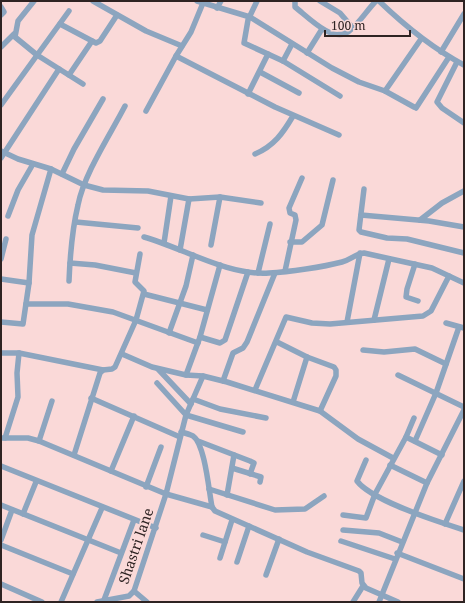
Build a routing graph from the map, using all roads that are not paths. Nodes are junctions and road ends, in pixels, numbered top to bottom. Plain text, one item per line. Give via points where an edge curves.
1 (34, 1) edge
2 (93, 1) edge
3 (222, 1) edge
4 (257, 1) edge
5 (295, 1) edge
6 (320, 1) edge
7 (376, 1) edge
8 (379, 1) edge
9 (200, 2) edge
10 (99, 3) edge
11 (1, 7) edge
12 (217, 8) junction
13 (69, 11) dead end
14 (464, 14) edge
15 (117, 15) junction
16 (1, 16) edge
17 (250, 17) junction
18 (60, 24) junction
19 (352, 27) junction
20 (322, 29) junction
21 (14, 34) junction
22 (421, 39) junction
23 (92, 41) junction
24 (292, 44) junction
25 (182, 46) junction
26 (1, 47) edge
27 (441, 52) junction
28 (307, 53) junction
29 (268, 54) junction
30 (37, 55) junction
31 (176, 56) junction
32 (449, 57) junction
33 (283, 62) junction
34 (457, 62) junction
35 (464, 65) edge
36 (59, 69) junction
37 (260, 72) junction
38 (69, 75) junction
39 (83, 84) dead end
40 (385, 91) junction
41 (299, 92) dead end
42 (248, 94) junction
43 (340, 96) dead end
44 (103, 98) dead end
45 (1, 105) edge
46 (125, 106) dead end
47 (146, 111) dead end
48 (293, 116) junction
49 (464, 122) edge
50 (339, 134) dead end
51 (2, 154) edge
52 (255, 154) dead end
53 (32, 164) junction
54 (51, 169) junction
55 (62, 174) junction
56 (302, 178) dead end
57 (333, 180) dead end
58 (84, 185) junction
59 (364, 189) dead end
60 (464, 191) edge
61 (171, 196) junction
62 (220, 197) junction
63 (189, 199) junction
64 (261, 203) dead end
65 (361, 215) junction
66 (8, 216) dead end
67 (420, 220) junction
68 (76, 222) junction
69 (270, 224) dead end
70 (464, 227) edge
71 (138, 228) dead end
72 (144, 237) dead end
73 (6, 239) dead end
74 (290, 242) junction
75 (164, 243) junction
76 (211, 245) dead end
77 (180, 250) junction
78 (360, 253) junction
79 (464, 253) edge
80 (140, 254) dead end
81 (193, 255) junction
82 (1, 259) edge
83 (389, 259) junction
84 (70, 263) junction
85 (415, 264) junction
86 (220, 265) junction
87 (285, 271) junction
88 (136, 272) junction
89 (248, 272) junction
90 (258, 273) junction
91 (274, 273) junction
92 (449, 276) junction
93 (1, 279) edge
94 (70, 281) dead end
95 (29, 283) junction
96 (464, 283) edge
97 (144, 294) junction
98 (418, 301) dead end
99 (26, 304) junction
100 (180, 304) junction
101 (208, 310) junction
102 (136, 320) junction
103 (374, 320) junction
104 (1, 322) edge
105 (346, 322) junction
106 (446, 324) dead end
107 (462, 327) edge
108 (170, 333) junction
109 (200, 336) junction
110 (277, 342) junction
111 (198, 343) junction
112 (364, 350) dead end
113 (1, 353) edge
114 (20, 353) junction
115 (122, 354) junction
116 (307, 357) junction
117 (446, 364) junction
118 (157, 368) junction
119 (103, 370) junction
120 (186, 375) junction
121 (398, 375) dead end
122 (203, 376) junction
123 (223, 381) junction
124 (157, 383) dead end
125 (255, 390) junction
126 (436, 393) junction
127 (92, 398) junction
128 (52, 400) dead end
129 (192, 401) junction
130 (293, 402) junction
131 (464, 407) edge
132 (464, 410) edge
133 (320, 411) junction
134 (186, 415) junction
135 (134, 416) junction
136 (266, 418) dead end
137 (414, 418) dead end
138 (243, 432) dead end
139 (180, 434) junction
140 (406, 437) junction
141 (3, 438) edge
142 (39, 441) junction
143 (198, 441) junction
144 (415, 441) junction
145 (161, 447) dead end
146 (74, 455) junction
147 (234, 455) junction
148 (442, 455) junction
149 (393, 458) junction
150 (366, 460) dead end
151 (390, 465) junction
152 (1, 466) edge
153 (232, 468) junction
154 (111, 471) junction
155 (250, 474) junction
156 (464, 481) edge
157 (36, 482) junction
158 (260, 482) dead end
159 (427, 483) junction
160 (146, 486) junction
161 (209, 489) junction
162 (166, 494) junction
163 (375, 494) junction
164 (227, 495) junction
165 (324, 496) dead end
166 (1, 505) edge
167 (212, 507) junction
168 (102, 508) junction
169 (12, 510) junction
170 (414, 513) junction
171 (23, 514) junction
172 (343, 515) dead end
173 (134, 520) junction
174 (232, 520) junction
175 (445, 524) junction
176 (249, 526) junction
177 (156, 528) junction
178 (343, 530) dead end
179 (464, 530) edge
180 (203, 536) dead end
181 (279, 539) junction
182 (1, 540) edge
183 (87, 541) junction
184 (341, 541) dead end
185 (225, 542) junction
186 (402, 542) junction
187 (1, 545) edge
188 (121, 553) junction
189 (396, 556) junction
190 (220, 558) dead end
191 (237, 562) dead end
192 (73, 574) junction
193 (266, 575) dead end
194 (464, 579) edge
195 (1, 584) edge
196 (363, 586) junction
197 (134, 591) junction
198 (382, 594) junction
199 (104, 600) junction
200 (42, 602) edge
201 (61, 602) edge
202 (97, 602) edge
203 (147, 602) edge
204 (352, 602) edge
205 (379, 602) edge
206 (398, 602) edge

1 - 21 street via 18,21
2 - 10 street
3 - 12 street
4 - 17 street
5 - 20 street via 295,7
6 - 19 street via 340,13
7 - 19 street
8 - 22 street
9 - 12 street
9 - 25 street via 190,32
10 - 15 street
11 - 16 street via 4,12
12 - 17 street
13 - 18 street
14 - 27 street
15 - 23 street via 100,41
15 - 25 street
17 - 24 street
17 - 29 street via 244,43
18 - 23 street
18 - 30 street
19 - 20 street via 348,32 338,35
20 - 28 street
21 - 26 street
21 - 30 street
22 - 27 street
22 - 40 street
23 - 38 street
24 - 28 street
24 - 33 street
25 - 31 street
27 - 32 street
28 - 40 street via 359,82
29 - 33 street
29 - 37 street
30 - 36 street
30 - 45 street
31 - 42 street
31 - 47 street
32 - 34 street
32 - 40 street via 415,108
33 - 43 street
34 - 35 street
34 - 49 street via 437,102
36 - 38 street
36 - 51 street
37 - 41 street
37 - 42 street
38 - 39 street
42 - 48 street
44 - 55 street
46 - 58 street
48 - 50 street
48 - 52 street via 278,140
51 - 53 street
53 - 54 street
53 - 66 street
54 - 55 street
54 - 95 street via 32,235
55 - 58 street
56 - 74 street via 289,208 290,213 296,217
57 - 74 street via 322,225 302,242
58 - 61 street via 103,190
58 - 68 street
59 - 65 street
60 - 67 street via 436,207
61 - 63 street
61 - 75 street
62 - 63 street
62 - 64 street
62 - 76 street
63 - 77 street
65 - 67 street
65 - 79 street via 359,230 365,234 407,239
67 - 70 street
68 - 71 street
68 - 84 street
69 - 90 street
72 - 75 street
73 - 82 street
74 - 87 street
75 - 77 street
77 - 81 street
78 - 83 street
78 - 87 street via 342,262
78 - 105 street
80 - 88 street
81 - 86 street
81 - 100 street
83 - 85 street
83 - 103 street
84 - 88 street
84 - 94 street
85 - 92 street
85 - 98 street via 405,293 406,297
86 - 89 street
86 - 101 street
87 - 91 street
88 - 97 street via 135,282
89 - 90 street
89 - 109 street via 225,340 220,343
90 - 91 street
91 - 123 street via 247,342 243,348 233,353
92 - 96 street
92 - 103 street via 427,314
93 - 95 street
95 - 99 street
97 - 100 street
97 - 102 street
99 - 102 street via 68,304 113,312
99 - 104 street via 23,324
100 - 101 street
100 - 108 street
101 - 109 street
102 - 108 street
102 - 115 street
103 - 105 street
105 - 110 street via 312,323 286,317
106 - 107 street
107 - 117 street
108 - 111 street
109 - 111 street
110 - 116 street
110 - 125 street
111 - 120 street
112 - 117 street via 384,352 415,349
113 - 114 street
114 - 119 street
114 - 141 street via 17,373 18,397
115 - 118 street
115 - 119 street via 116,367
116 - 130 street
116 - 133 street via 336,370 336,376
117 - 126 street
118 - 120 street
118 - 129 street
119 - 127 street
120 - 122 street
121 - 126 street
122 - 123 street
122 - 129 street, Shastri lane
123 - 125 street
124 - 134 street
125 - 130 street
126 - 131 street
126 - 144 street
127 - 135 street
127 - 146 street
128 - 142 street
129 - 134 street, Shastri lane
129 - 136 street
130 - 133 street
132 - 148 street
133 - 149 street via 358,439
134 - 138 street
134 - 139 street, Shastri lane
135 - 139 street
135 - 154 street
137 - 140 street
139 - 143 street via 194,436
139 - 162 street, Shastri lane
140 - 144 street
140 - 149 street
141 - 142 street via 28,438
142 - 146 street
143 - 147 street
143 - 161 street
144 - 148 street
145 - 160 street
146 - 154 street
147 - 153 street
147 - 155 street via 254,463
148 - 159 street
149 - 151 street
150 - 163 street via 357,481
151 - 159 street
151 - 163 street
152 - 157 street
153 - 155 street
153 - 164 street
154 - 160 street
155 - 158 street via 261,477
156 - 175 street
157 - 168 street
157 - 171 street
159 - 170 street
160 - 162 street
161 - 164 street
161 - 167 street
162 - 167 street
162 - 177 street, Shastri lane
163 - 170 street
163 - 172 street via 366,518
164 - 165 street via 275,510 305,509
166 - 169 street
167 - 174 street
168 - 173 street
168 - 183 street
169 - 171 street
169 - 182 street
170 - 175 street
170 - 186 street
171 - 183 street
173 - 177 street
173 - 188 street
174 - 176 street
174 - 185 street
175 - 179 street
176 - 181 street
176 - 191 street
177 - 197 street, Shastri lane
178 - 186 street via 379,533
180 - 185 street
181 - 193 street
181 - 196 street via 358,571 361,573
183 - 188 street
183 - 192 street
184 - 189 street
185 - 190 street
186 - 189 street
187 - 192 street
188 - 199 street
189 - 194 street
189 - 198 street
192 - 201 street
195 - 200 street
196 - 198 street
196 - 204 street
197 - 199 street, Shastri lane via 129,596
197 - 203 street
198 - 205 street
198 - 206 street
199 - 202 street, Shastri lane

